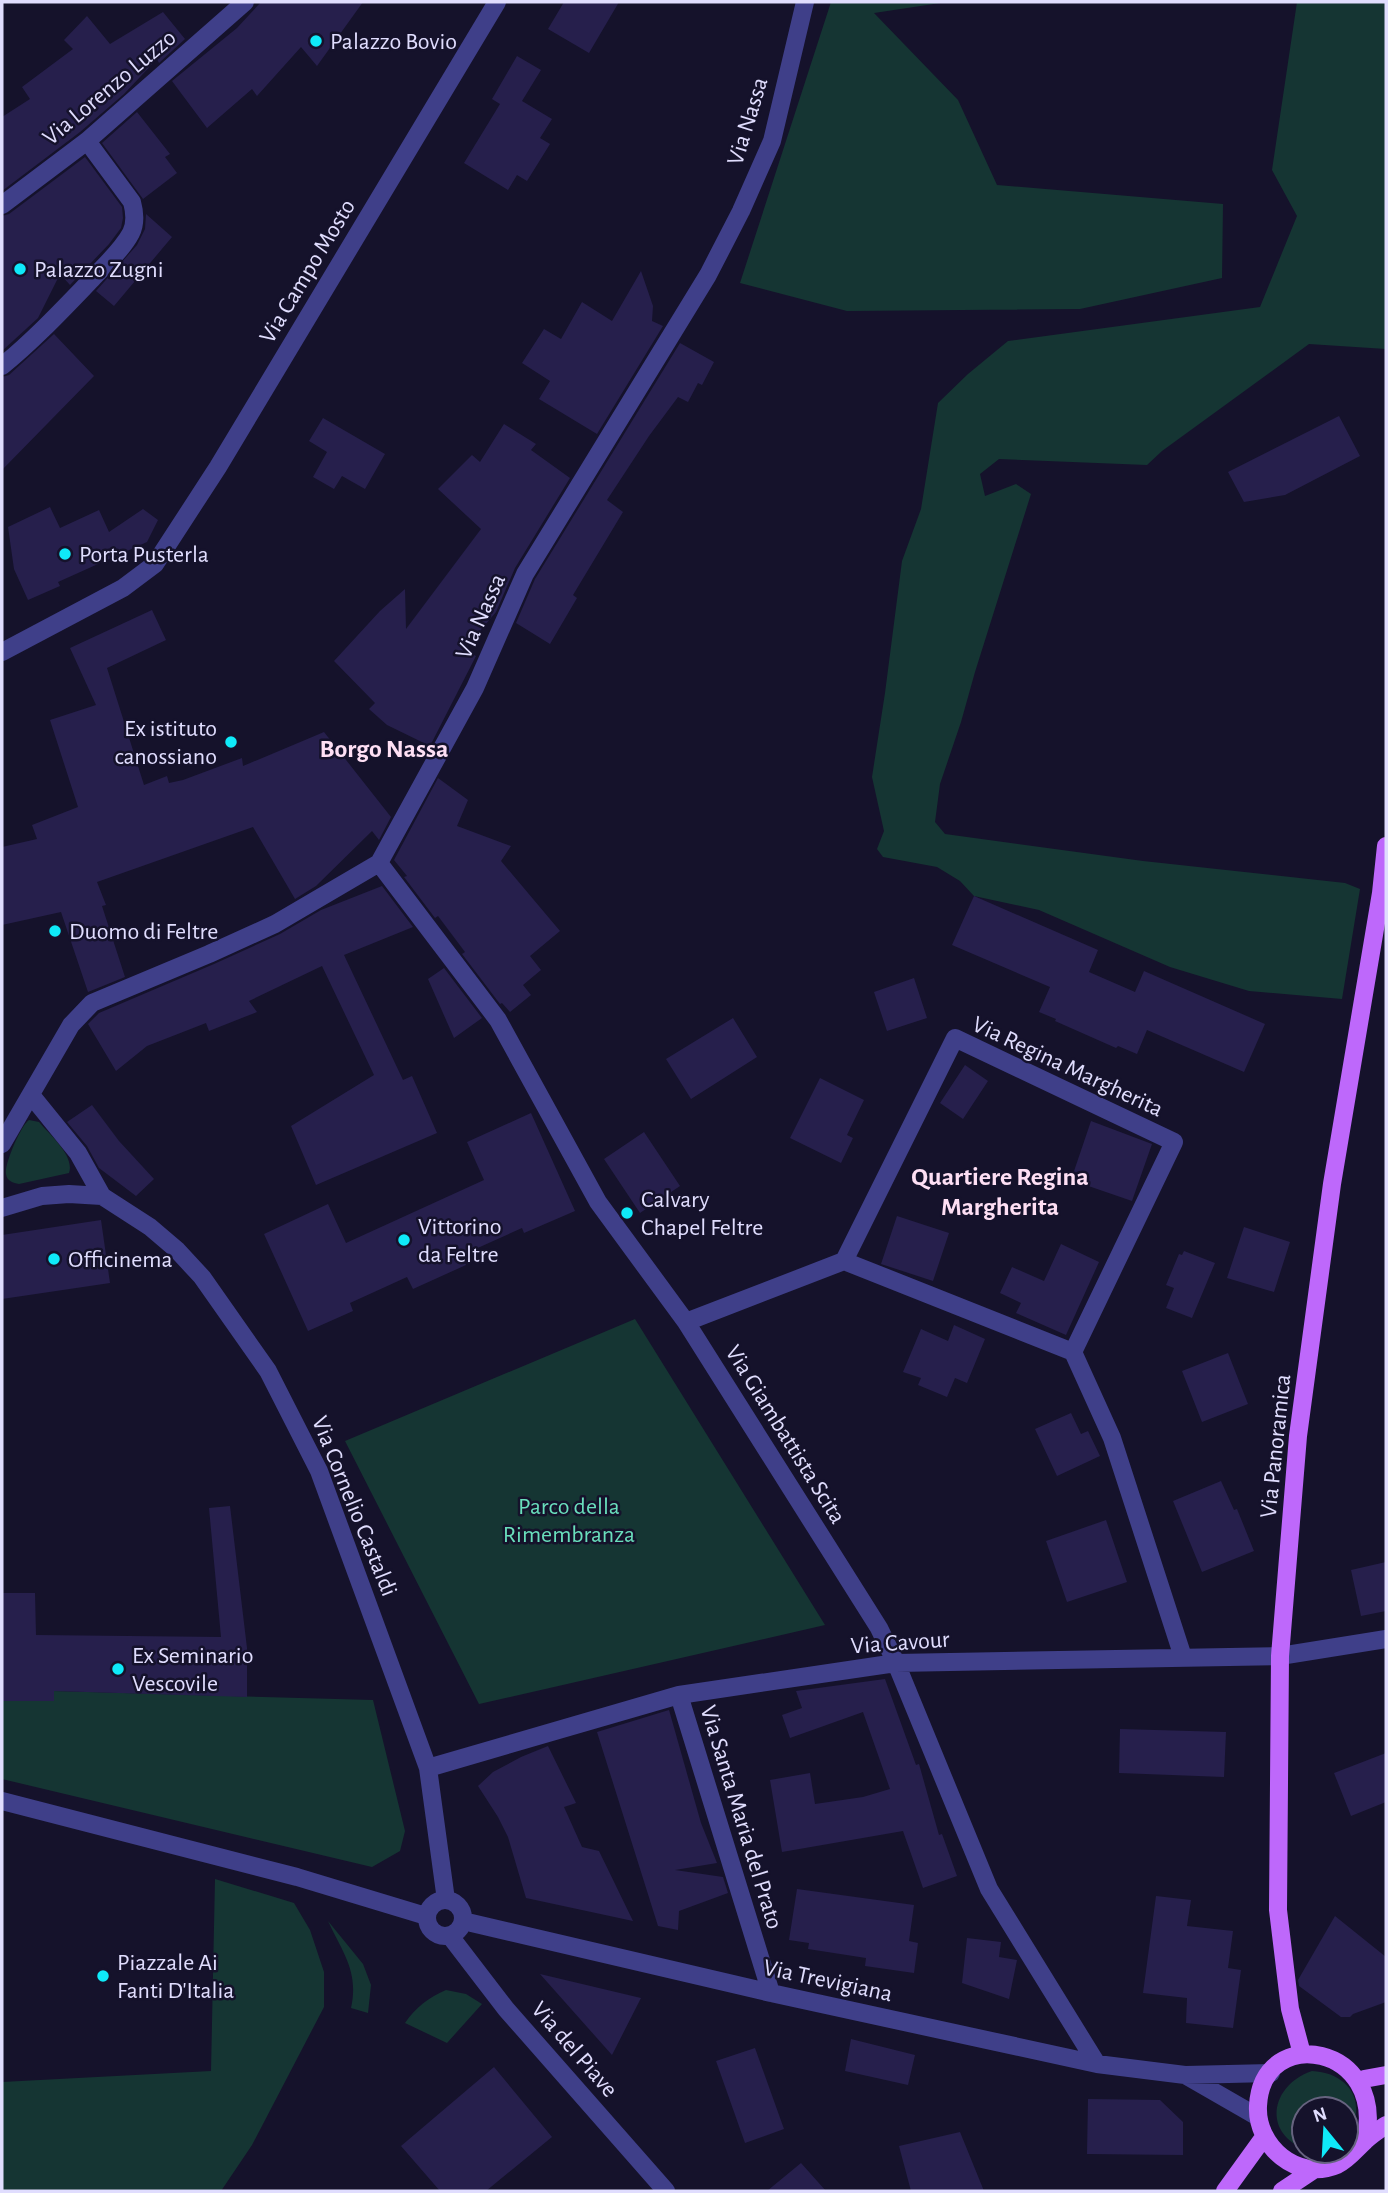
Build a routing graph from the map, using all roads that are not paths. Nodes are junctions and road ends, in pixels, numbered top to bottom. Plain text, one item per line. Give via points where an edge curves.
1 (245, 2) edge
2 (497, 2) edge
3 (805, 2) edge
4 (87, 141) junction
5 (2, 205) edge
6 (2, 366) edge
7 (2, 652) edge
8 (1386, 846) edge
9 (379, 863) junction
10 (31, 1095) junction
11 (2, 1144) edge
12 (102, 1196) junction
13 (2, 1208) edge
14 (844, 1261) junction
15 (685, 1322) junction
16 (1073, 1352) junction
17 (1386, 1639) edge
18 (1280, 1656) junction
19 (1183, 1657) junction
20 (896, 1663) junction
21 (679, 1695) junction
22 (428, 1768) junction
23 (2, 1801) edge
24 (446, 1900) junction
25 (426, 1916) junction
26 (463, 1921) junction
27 (450, 1937) junction
28 (771, 1993) junction
29 (1302, 2054) junction
30 (1097, 2064) junction
31 (1271, 2073) junction
32 (1185, 2075) junction
33 (1386, 2075) edge
34 (1364, 2079) junction
35 (1258, 2117) junction
36 (1386, 2125) edge
37 (1264, 2137) junction
38 (1365, 2141) junction
39 (1315, 2169) junction
40 (666, 2191) edge
41 (1225, 2191) edge
42 (1282, 2191) edge

1 - 4 street, Via Lorenzo Luzzo
2 - 7 street, Via Campo Mosto via 155,564 123,588
3 - 9 street, Via Nassa via 772,141 741,211 708,275 525,574 475,688
4 - 5 street, Via Lorenzo Luzzo
4 - 6 street via 132,202 131,233 111,259
8 - 18 main road, Via Panoramica via 1332,1184 1298,1436
9 - 10 street via 275,924 92,1003 71,1025
9 - 15 street, Via Giambattista Scita via 498,1020 598,1202
10 - 11 street
10 - 12 street via 78,1153
12 - 13 street via 41,1196
12 - 22 street, Via Cornelio Castaldi via 150,1227 194,1268 268,1371 320,1471
14 - 15 street
14 - 16 street
14 - 16 street, Via Regina Margherita via 955,1038 1174,1142
15 - 20 street, Via Giambattista Scita via 872,1616
16 - 19 street via 1112,1438
17 - 18 street, Via Cavour
18 - 19 street, Via Cavour
18 - 29 main road, Via Panoramica via 1278,1910 1290,2009
19 - 20 street, Via Cavour
20 - 21 street, Via Cavour
20 - 30 street, Via Giambattista Scita via 989,1889
21 - 22 street, Via Cavour
21 - 28 street, Via Santa Maria del Prato
22 - 24 street, Via Cornelio Castaldi
23 - 25 street via 297,1877
24 - 25 street via 432,1904
24 - 26 street via 459,1907
25 - 27 street via 434,1935
26 - 27 street
26 - 28 street, Via Trevigiana
27 - 40 street, Via del Piave via 506,2009
28 - 30 street, Via Trevigiana
29 - 31 main road
29 - 34 main road via 1337,2057
30 - 32 street, Via Trevigiana
31 - 32 street, Via Trevigiana
31 - 35 main road via 1258,2101
32 - 35 street, Via Trevigiana
33 - 34 main road
34 - 38 main road via 1374,2109
35 - 37 main road
36 - 38 main road
37 - 39 main road via 1285,2160
37 - 41 main road
38 - 39 main road via 1335,2166
39 - 42 main road

